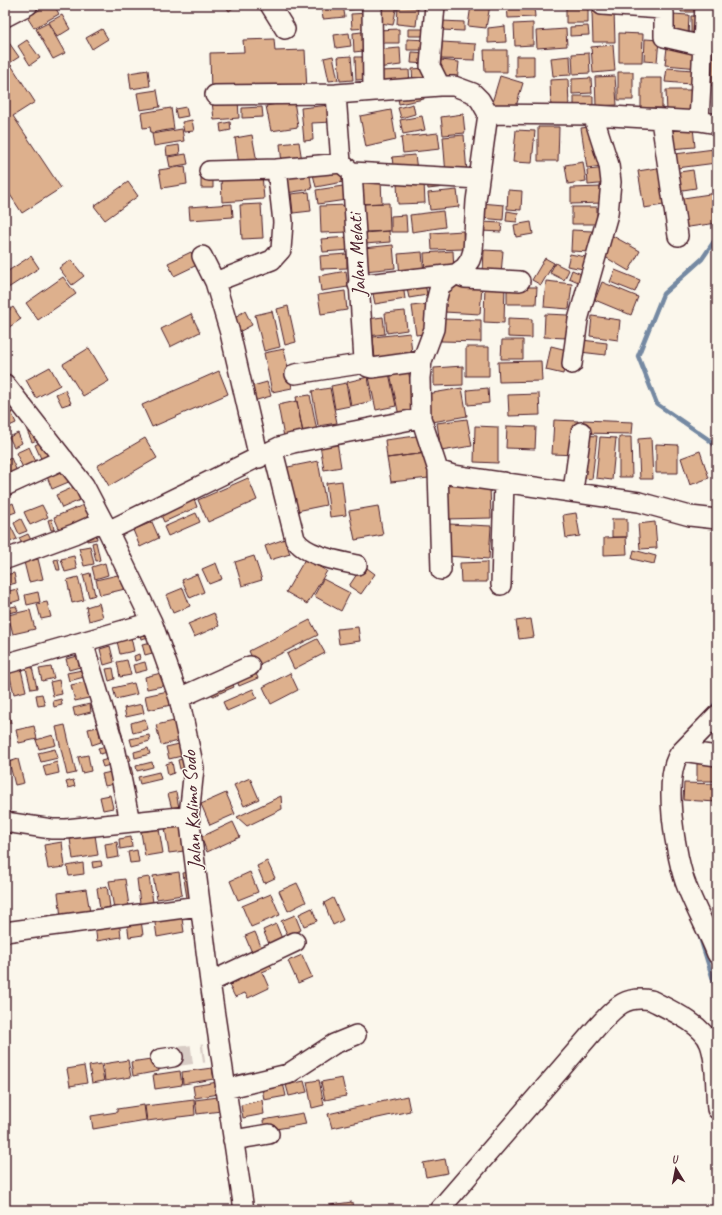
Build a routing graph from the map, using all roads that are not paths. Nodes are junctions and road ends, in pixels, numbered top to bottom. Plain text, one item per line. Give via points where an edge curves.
1 (28, 5) edge
2 (270, 5) edge
3 (372, 5) edge
4 (436, 5) edge
5 (602, 5) edge
6 (705, 5) edge
7 (5, 17) edge
8 (285, 29) dead end
9 (703, 46) junction
10 (440, 86) junction
11 (373, 91) junction
12 (336, 94) junction
13 (215, 95) dead end
14 (488, 114) junction
15 (593, 115) junction
16 (661, 120) junction
17 (708, 123) edge
18 (346, 167) junction
19 (277, 170) junction
20 (209, 171) dead end
21 (479, 179) junction
22 (678, 236) dead end
23 (202, 256) dead end
24 (455, 274) junction
25 (520, 281) dead end
26 (215, 282) junction
27 (358, 285) junction
28 (422, 361) junction
29 (366, 363) junction
30 (572, 364) dead end
31 (295, 374) dead end
32 (5, 384) edge
33 (12, 404) edge
34 (421, 418) junction
35 (581, 432) dead end
36 (276, 450) junction
37 (64, 459) junction
38 (438, 470) junction
39 (504, 482) junction
40 (5, 486) edge
41 (573, 491) junction
42 (717, 519) edge
43 (106, 526) junction
44 (9, 558) dead end
45 (357, 565) dead end
46 (441, 570) dead end
47 (501, 585) dead end
48 (152, 622) junction
49 (83, 642) junction
50 (5, 664) edge
51 (250, 666) dead end
52 (179, 698) junction
53 (717, 715) edge
54 (682, 751) junction
55 (717, 756) edge
56 (189, 816) junction
57 (5, 822) edge
58 (130, 822) junction
59 (199, 906) junction
60 (5, 932) edge
61 (294, 942) dead end
62 (717, 954) edge
63 (210, 982) junction
64 (356, 1035) dead end
65 (225, 1089) junction
66 (717, 1109) edge
67 (269, 1134) dead end
68 (233, 1140) junction
69 (244, 1210) edge
70 (439, 1210) edge

1 - 7 street
2 - 8 street
3 - 11 street
4 - 10 street via 430,66
5 - 9 street via 662,9 664,37
6 - 9 street
9 - 17 street
10 - 11 street
10 - 14 street via 454,86 473,94
11 - 12 street
12 - 13 street
12 - 18 street, Jalan Melati
14 - 15 street
14 - 21 street
15 - 16 street
15 - 30 street via 612,182 608,214 578,320
16 - 17 street
16 - 22 street
18 - 19 street
18 - 21 street
18 - 27 street, Jalan Melati
19 - 20 street
19 - 26 street via 283,222 281,250 272,260
21 - 24 street via 473,251 465,267
23 - 26 street
24 - 25 street via 464,278
24 - 27 street
24 - 28 street via 440,286 434,329
26 - 36 street via 230,333
27 - 29 street, Jalan Melati
28 - 29 street via 372,368
28 - 34 street
29 - 31 street
32 - 33 street, Jalan Kalimo Sodo
33 - 37 street, Jalan Kalimo Sodo
34 - 36 street
34 - 38 street
35 - 41 street
36 - 43 street
36 - 45 street via 295,540 300,547
37 - 40 street
37 - 43 street, Jalan Kalimo Sodo via 84,485
38 - 39 street via 447,474
38 - 46 street
39 - 41 street
39 - 47 street
41 - 42 street via 639,502 690,516
43 - 44 street via 74,534
43 - 48 street, Jalan Kalimo Sodo
48 - 49 street
48 - 52 street, Jalan Kalimo Sodo
49 - 50 street
49 - 58 street via 116,752
51 - 52 street
52 - 56 street, Jalan Kalimo Sodo via 194,768
53 - 54 street
54 - 55 street
54 - 62 street via 675,760 671,796 679,861 687,886
56 - 58 street
56 - 59 street, Jalan Kalimo Sodo
57 - 58 street via 66,829
59 - 60 street
59 - 63 street, Jalan Kalimo Sodo
61 - 63 street
63 - 65 street, Jalan Kalimo Sodo via 212,1052
64 - 65 street via 334,1044 288,1074
65 - 68 street, Jalan Kalimo Sodo
66 - 70 street via 713,1056 710,1043 705,1036 694,1025 651,1000 622,1002 597,1027
67 - 68 street
68 - 69 street, Jalan Kalimo Sodo

